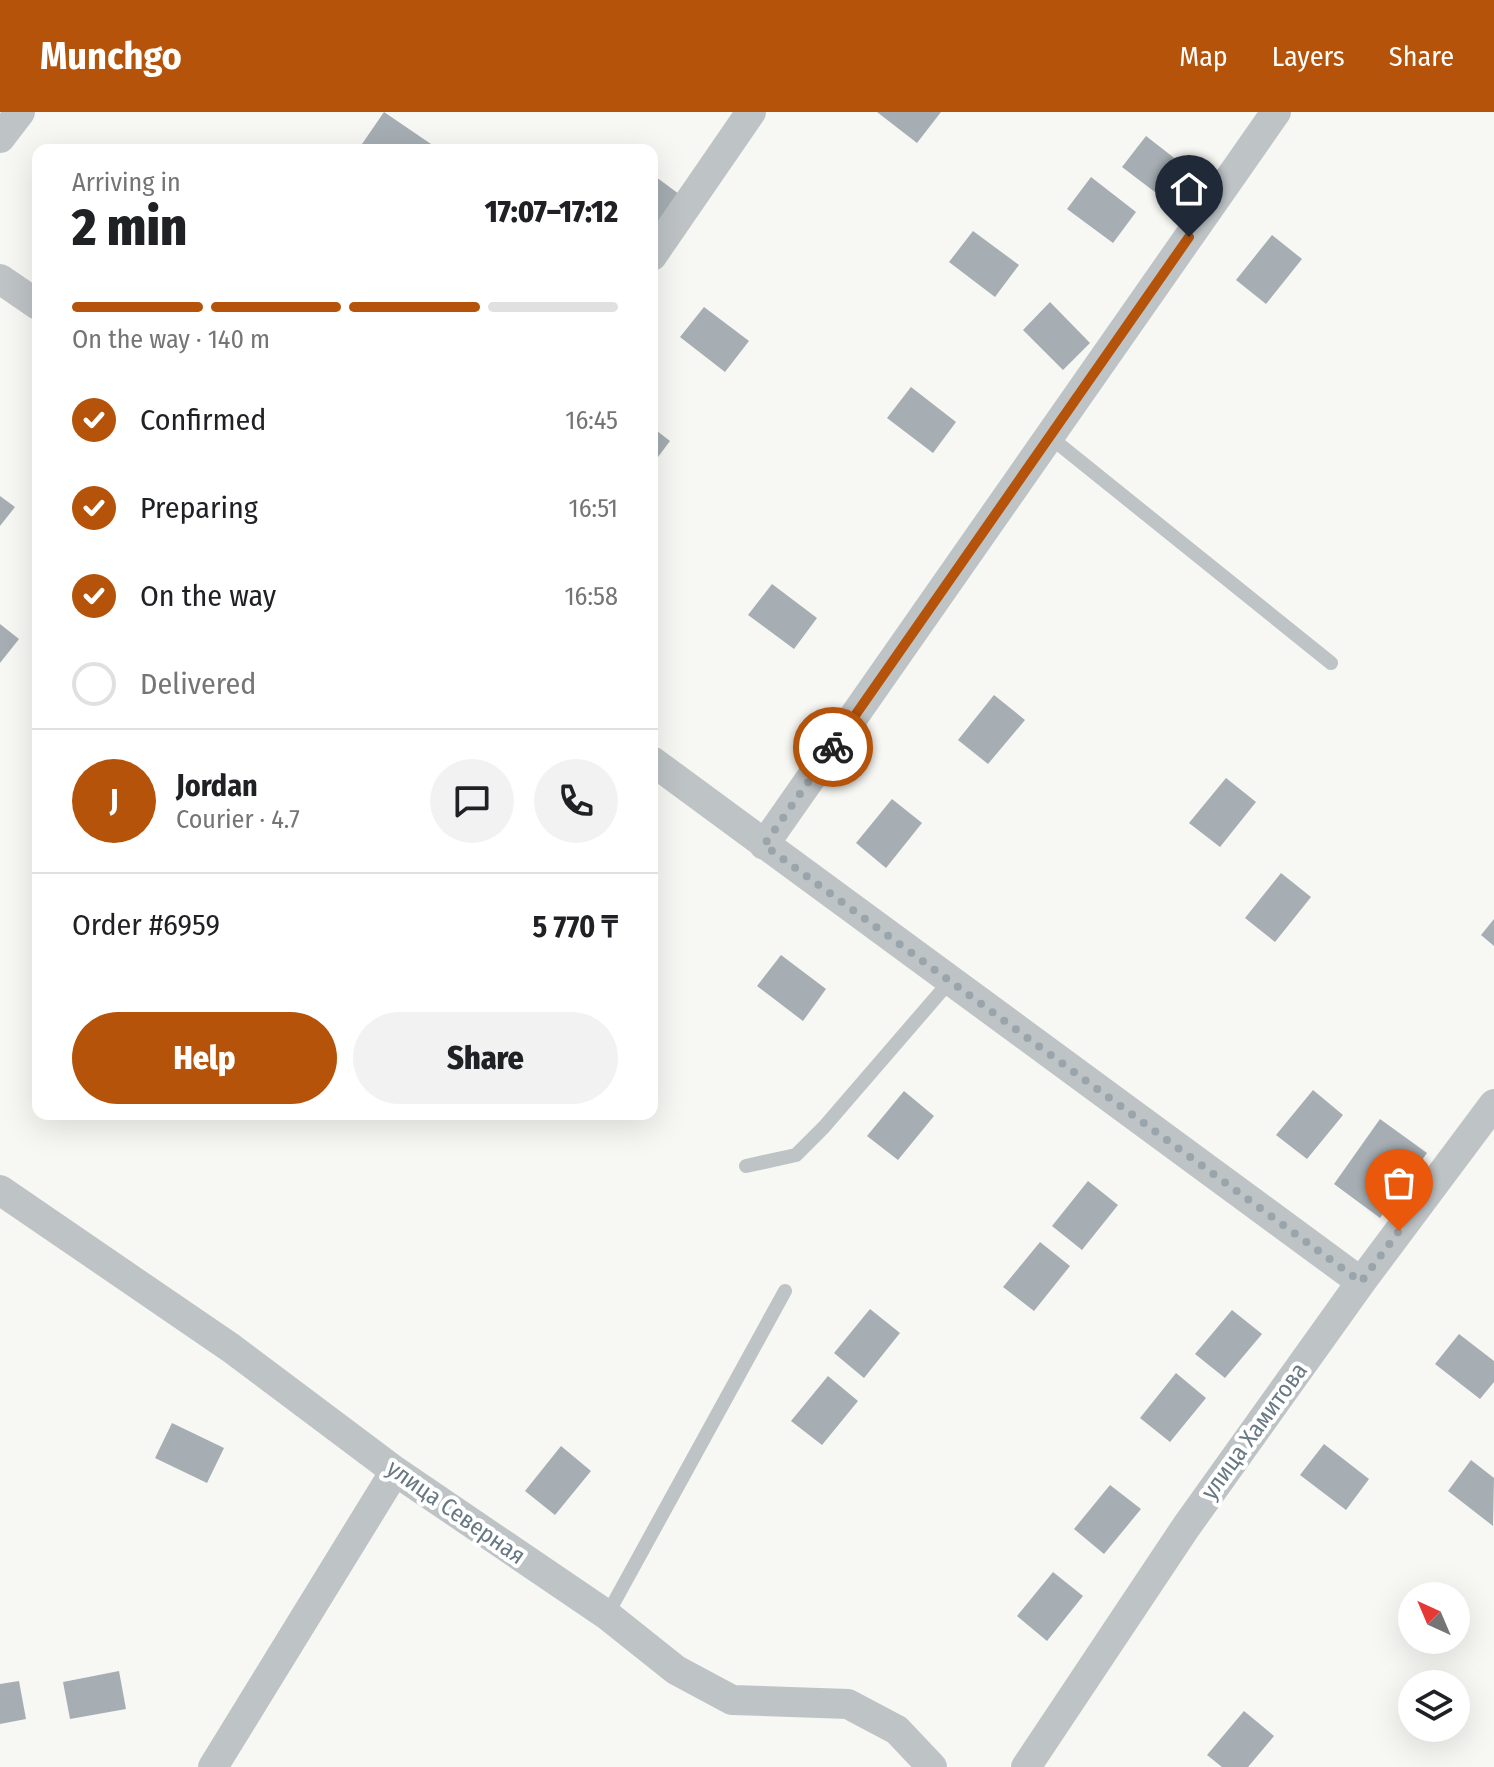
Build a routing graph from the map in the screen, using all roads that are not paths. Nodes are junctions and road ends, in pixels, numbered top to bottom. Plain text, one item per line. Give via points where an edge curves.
1 (20, 112) edge
2 (751, 112) edge
3 (1276, 112) edge
4 (0, 138) edge
5 (658, 247) edge
6 (0, 279) edge
7 (32, 301) edge
8 (1050, 437) junction
9 (1331, 663) dead end
10 (658, 766) edge
11 (764, 845) junction
12 (950, 981) junction
13 (1494, 1104) edge
14 (746, 1166) dead end
15 (0, 1190) edge
16 (1361, 1282) junction
17 (785, 1291) dead end
18 (395, 1471) junction
19 (607, 1615) junction
20 (213, 1767) edge
21 (932, 1767) edge
22 (1026, 1767) edge

1 - 4 street
2 - 5 street
3 - 8 street
6 - 7 street
8 - 9 lane
8 - 11 street
10 - 11 street
11 - 12 street
12 - 14 lane via 796,1155
12 - 16 street
13 - 16 street, улица Хамитова
15 - 18 street, улица Северная via 231,1348
16 - 22 street, улица Хамитова via 1186,1527
17 - 19 lane
18 - 19 street, улица Северная
18 - 20 street
19 - 21 street, улица Северная via 676,1670 732,1700 848,1704 897,1730

